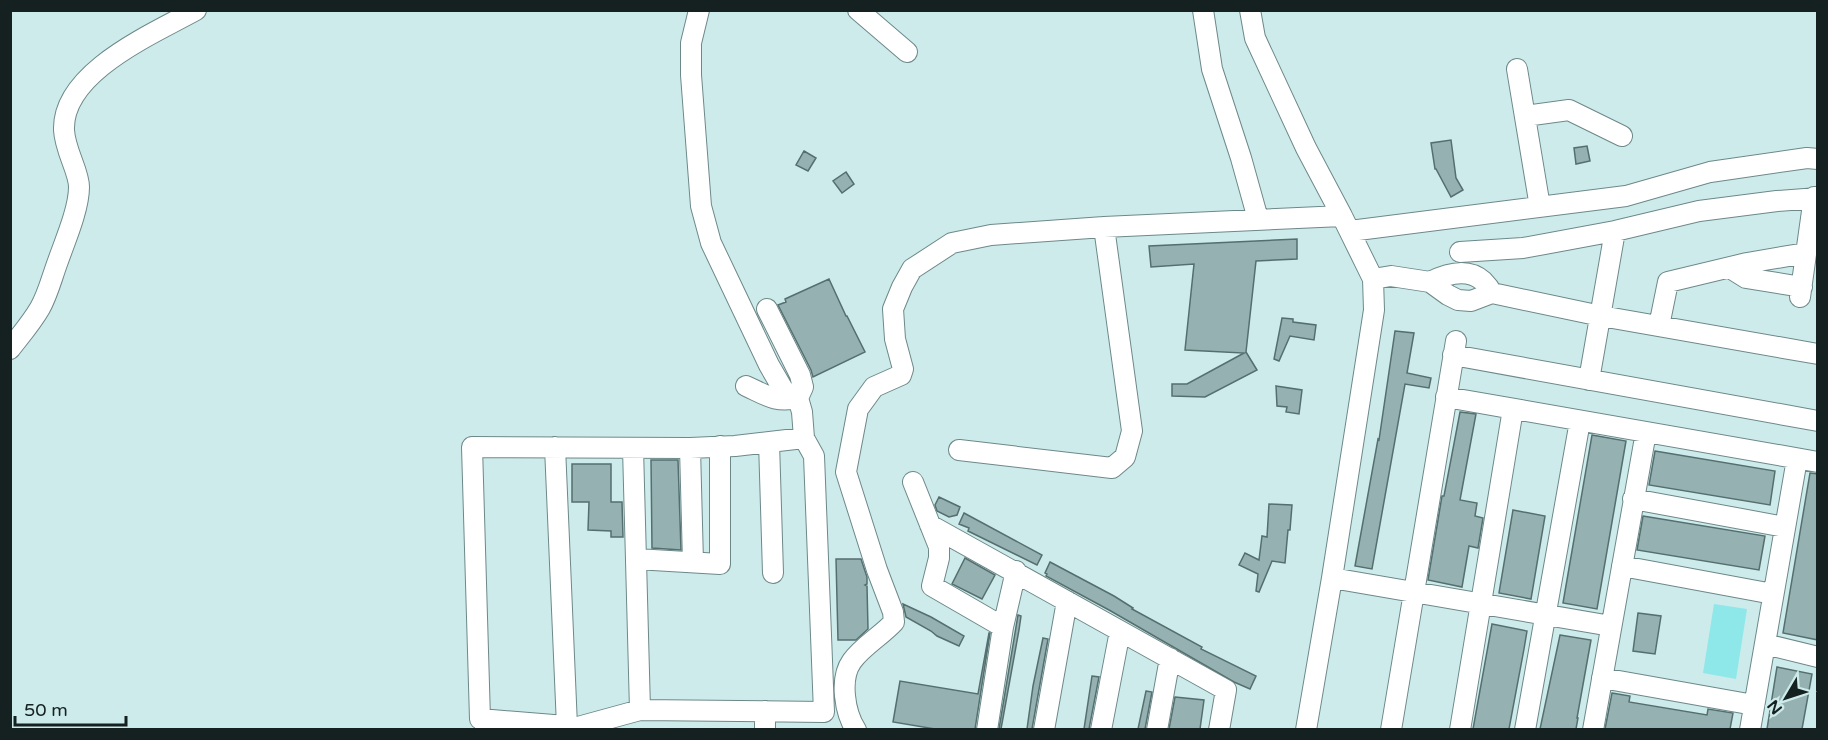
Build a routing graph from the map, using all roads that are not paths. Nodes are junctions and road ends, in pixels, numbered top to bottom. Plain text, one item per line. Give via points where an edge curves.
1 (196, 10) edge
2 (699, 10) edge
3 (858, 10) edge
4 (1203, 10) edge
5 (1250, 10) edge
6 (907, 52) dead end
7 (1517, 69) dead end
8 (1525, 116) junction
9 (1622, 136) dead end
10 (1818, 159) edge
11 (1816, 198) edge
12 (1540, 207) junction
13 (1258, 219) junction
14 (1346, 224) junction
15 (1104, 226) junction
16 (1615, 231) junction
17 (1460, 252) dead end
18 (1806, 253) junction
19 (1730, 268) junction
20 (1373, 279) junction
21 (1430, 282) junction
22 (1492, 293) junction
23 (767, 309) dead end
24 (1601, 316) junction
25 (1659, 326) junction
26 (10, 349) edge
27 (1818, 354) edge
28 (1589, 380) junction
29 (746, 386) dead end
30 (1446, 397) junction
31 (798, 398) junction
32 (1513, 409) junction
33 (1580, 421) junction
34 (1818, 421) edge
35 (1646, 432) junction
36 (804, 438) junction
37 (769, 442) junction
38 (555, 447) junction
39 (633, 447) junction
40 (720, 447) junction
41 (690, 448) junction
42 (959, 450) dead end
43 (1797, 459) junction
44 (1818, 462) edge
45 (913, 482) dead end
46 (1633, 499) junction
47 (930, 525) junction
48 (1785, 527) junction
49 (636, 560) junction
50 (693, 562) junction
51 (1622, 567) junction
52 (1016, 572) junction
53 (773, 573) dead end
54 (1332, 578) junction
55 (1413, 592) junction
56 (1773, 594) junction
57 (1067, 601) junction
58 (1481, 604) junction
59 (1546, 615) junction
60 (1611, 626) junction
61 (1003, 627) junction
62 (1120, 631) junction
63 (1765, 644) junction
64 (1818, 657) edge
65 (1170, 658) junction
66 (1602, 678) junction
67 (1754, 705) junction
68 (640, 710) junction
69 (765, 720) edge
70 (616, 723) edge
71 (567, 726) junction
72 (856, 729) edge
73 (987, 729) edge
74 (1044, 729) edge
75 (1101, 729) edge
76 (1157, 729) edge
77 (1219, 729) edge
78 (1306, 729) edge
79 (1391, 729) edge
80 (1460, 729) edge
81 (1525, 729) edge
82 (1593, 729) edge
83 (1750, 729) edge

1 - 26 street via 110,58 88,78 69,107 65,141 79,185 78,196 40,308
2 - 31 street via 691,43 691,75 701,206 711,243 779,385
3 - 6 street
4 - 13 street via 1212,69
5 - 14 street via 1255,38 1305,148
7 - 8 street
8 - 9 street via 1569,110
8 - 12 street
10 - 12 street via 1710,172 1626,196
11 - 16 street via 1699,211
11 - 18 street
12 - 14 street
13 - 14 street
13 - 15 street
14 - 20 street
15 - 42 street via 1131,431 1125,457 1112,468
15 - 72 street via 991,235 952,243 912,268 902,287 893,309 903,369 901,375 874,387 858,409 846,472 894,622 852,661 847,671 845,693 850,721
16 - 17 street via 1523,248
16 - 24 street
18 - 19 street
18 - 19 street via 1801,292 1746,278
19 - 25 street via 1668,282
20 - 21 street via 1391,276
20 - 54 street via 1374,310
21 - 22 street via 1458,300 1471,301
21 - 22 street via 1445,275 1467,274 1482,280
22 - 24 street
23 - 31 street via 800,375 803,387
24 - 25 street
24 - 28 street
25 - 27 street
28 - 30 street via 1455,348
28 - 34 street
29 - 31 street via 775,399
30 - 32 street
30 - 55 street
31 - 36 street
32 - 33 street
32 - 58 street
33 - 35 street
33 - 59 street
35 - 43 street
35 - 46 street
36 - 37 street
36 - 69 street via 814,456 824,712
37 - 40 street
37 - 53 street
38 - 39 street
38 - 71 street
38 - 71 street via 472,447 480,719
39 - 41 street
39 - 49 street
40 - 41 street
40 - 50 street via 720,564
41 - 50 street
43 - 44 street
43 - 48 street
45 - 47 street
46 - 48 street
46 - 51 street
47 - 52 street
47 - 61 street via 939,547 932,586
48 - 56 street
49 - 50 street
49 - 68 street
51 - 56 street
51 - 60 street
52 - 57 street
52 - 61 street
54 - 55 street
54 - 78 street
55 - 58 street
55 - 79 street
56 - 63 street
57 - 62 street
57 - 74 street
58 - 59 street
58 - 80 street
59 - 60 street
59 - 81 street
60 - 66 street
61 - 73 street
62 - 65 street
62 - 75 street
63 - 64 street
63 - 67 street
65 - 76 street
65 - 77 street via 1226,690
66 - 67 street
66 - 82 street
67 - 83 street
68 - 69 street
68 - 70 street
70 - 71 street

